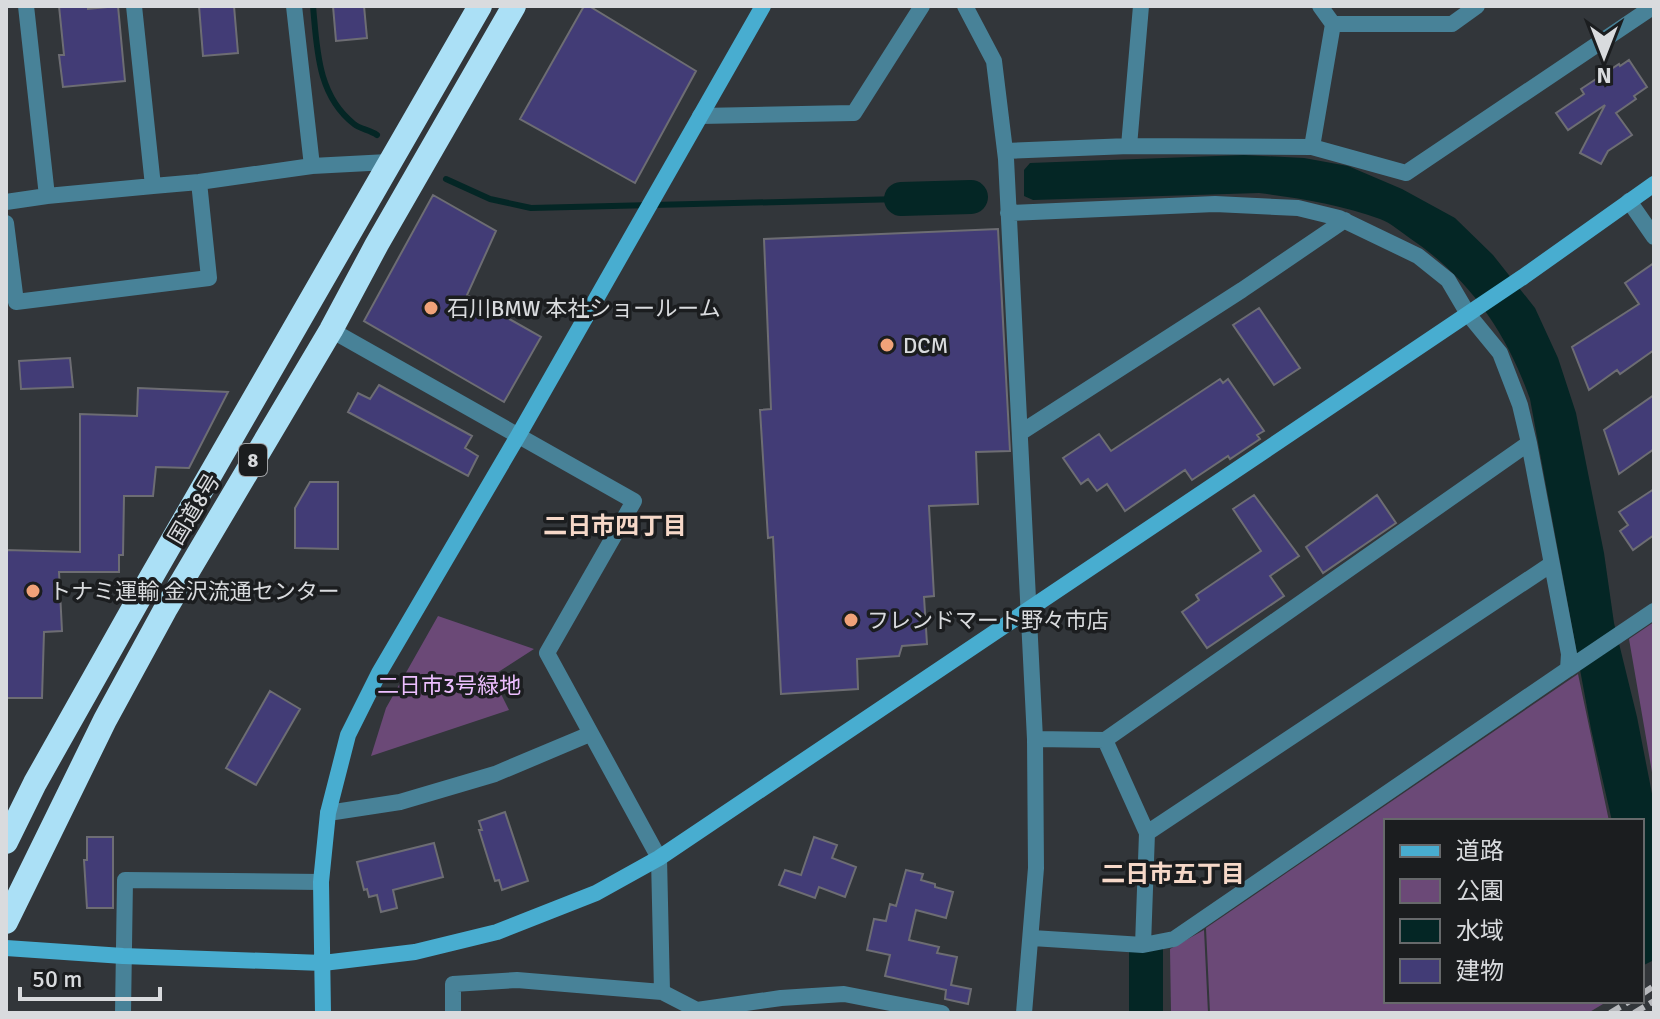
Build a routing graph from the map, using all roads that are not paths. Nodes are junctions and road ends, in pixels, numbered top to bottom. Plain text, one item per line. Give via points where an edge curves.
1 (26, 6) edge
2 (134, 6) edge
3 (294, 6) edge
4 (480, 6) edge
5 (514, 6) edge
6 (763, 6) edge
7 (922, 6) edge
8 (965, 6) edge
9 (1141, 6) edge
10 (1320, 6) edge
11 (1477, 6) edge
12 (1654, 6) edge
13 (1333, 24) junction
14 (700, 116) junction
15 (1129, 146) junction
16 (1312, 147) junction
17 (1005, 155) junction
18 (388, 162) junction
19 (312, 166) junction
20 (199, 182) junction
21 (1654, 184) edge
22 (153, 186) junction
23 (47, 196) junction
24 (1629, 201) junction
25 (6, 202) edge
26 (1007, 210) junction
27 (1345, 220) junction
28 (6, 223) edge
29 (1654, 237) edge
30 (1468, 314) junction
31 (331, 330) junction
32 (1020, 433) junction
33 (518, 436) junction
34 (1529, 443) junction
35 (1550, 565) junction
36 (1028, 608) junction
37 (1654, 611) edge
38 (1568, 669) junction
39 (590, 734) junction
40 (1035, 739) junction
41 (1105, 740) junction
42 (328, 813) junction
43 (1147, 833) junction
44 (6, 842) edge
45 (659, 858) junction
46 (321, 882) junction
47 (6, 922) edge
48 (1032, 938) junction
49 (1143, 945) junction
50 (6, 948) edge
51 (123, 956) junction
52 (323, 963) junction
53 (662, 992) junction
54 (873, 1007) edge
55 (697, 1011) edge
56 (123, 1013) edge
57 (323, 1013) edge
58 (453, 1013) edge
59 (942, 1013) edge
60 (1024, 1013) edge

1 - 23 street
2 - 22 street
3 - 19 street
4 - 18 highway, 国道8号 / 8
5 - 31 highway, 国道8号 / 8
6 - 14 street
7 - 14 street via 854,113
8 - 17 street via 994,61
9 - 15 street
10 - 13 street
11 - 13 street via 1452,24
12 - 16 street via 1406,173
13 - 16 street
14 - 33 street
15 - 16 street
15 - 17 street
17 - 26 street
18 - 19 street
18 - 44 highway, 国道8号 / 8
19 - 20 street
20 - 22 street
20 - 28 street via 209,278 16,302
21 - 24 street
22 - 23 street
23 - 25 street
24 - 29 street
24 - 30 street
26 - 27 street via 1215,204 1298,208
26 - 32 street
27 - 30 street via 1418,256 1448,280
27 - 32 street
30 - 34 street via 1500,353
30 - 36 street
31 - 33 street
31 - 47 highway, 国道8号 / 8 via 150,638
32 - 36 street
33 - 39 street via 634,501 547,653
33 - 42 street via 379,673 348,735
34 - 35 street
34 - 41 street
35 - 38 street
35 - 43 street
36 - 40 street
36 - 45 street
37 - 38 street
38 - 49 street via 1174,939
39 - 42 street via 495,774 400,802
39 - 45 street
40 - 41 street
40 - 48 street
41 - 43 street
42 - 46 street
43 - 49 street
45 - 52 street via 596,893 497,932 415,952
45 - 53 street
46 - 51 street via 125,880
46 - 52 street
48 - 49 street
48 - 60 street
50 - 51 street
51 - 52 street
51 - 56 street
52 - 57 street
53 - 55 street
53 - 58 street via 517,980 453,984
54 - 55 street via 844,994
54 - 59 street

